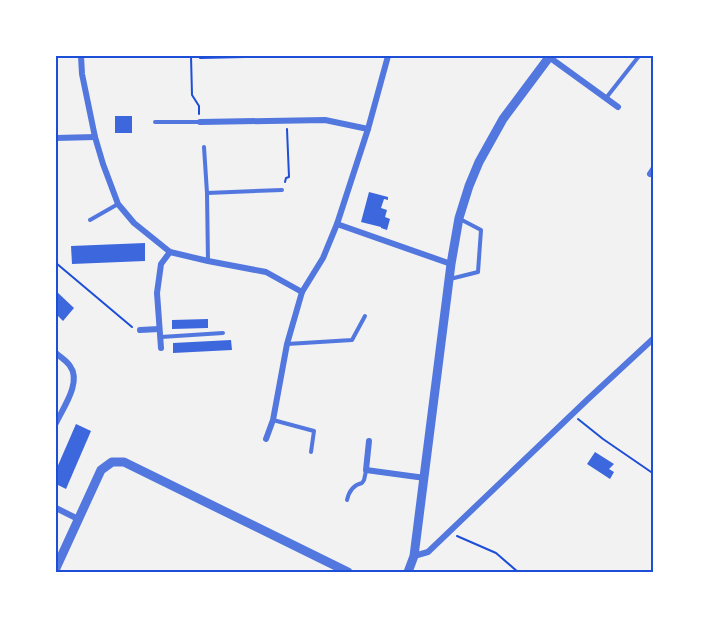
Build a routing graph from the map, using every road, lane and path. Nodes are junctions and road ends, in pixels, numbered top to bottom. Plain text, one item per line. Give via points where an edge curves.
1 (81, 56) edge
2 (191, 56) edge
3 (200, 56) edge
4 (248, 56) edge
5 (388, 56) edge
6 (550, 56) edge
7 (639, 56) edge
8 (606, 98) junction
9 (618, 107) dead end
10 (287, 121) junction
11 (155, 122) dead end
12 (200, 122) junction
13 (368, 129) junction
14 (95, 137) junction
15 (56, 138) edge
16 (204, 147) dead end
17 (282, 190) joint
18 (207, 193) junction
19 (118, 204) junction
20 (459, 218) junction
21 (90, 220) dead end
22 (337, 224) junction
23 (170, 252) junction
24 (208, 261) junction
25 (56, 263) edge
26 (451, 264) junction
27 (449, 279) junction
28 (302, 292) junction
29 (365, 316) dead end
30 (159, 329) junction
31 (140, 330) joint
32 (223, 333) dead end
33 (160, 337) junction
34 (654, 338) edge
35 (287, 344) junction
36 (161, 348) dead end
37 (56, 353) edge
38 (572, 414) junction
39 (273, 420) junction
40 (56, 423) edge
41 (266, 439) dead end
42 (369, 441) dead end
43 (311, 452) dead end
44 (366, 470) junction
45 (654, 474) edge
46 (425, 478) junction
47 (347, 500) dead end
48 (56, 508) edge
49 (78, 519) junction
50 (447, 533) junction
51 (414, 555) junction
52 (56, 568) edge
53 (348, 573) edge
54 (408, 573) edge
55 (518, 573) edge

1 - 14 street via 81,74
2 - 12 path via 192,95 199,106
3 - 4 path
5 - 13 street
6 - 8 street
6 - 20 street via 503,119 479,162
7 - 8 lane
8 - 9 street
10 - 12 street
10 - 13 street via 324,120
10 - 17 path via 289,177
11 - 12 lane
13 - 22 street
14 - 15 street
14 - 19 street
16 - 18 lane
17 - 18 lane
18 - 24 lane
19 - 21 lane
19 - 23 street via 134,223
20 - 26 street
20 - 27 lane via 481,230 478,272
22 - 26 street
22 - 28 street via 323,258
23 - 24 street
23 - 30 street via 161,264 157,293
24 - 28 street via 266,272
25 - 31 path via 139,333
26 - 27 street
27 - 46 street
28 - 35 street
29 - 35 lane via 352,340
30 - 31 street
30 - 33 street
32 - 33 lane
33 - 36 street
34 - 38 street
35 - 39 street
37 - 40 street via 71,366 75,386
38 - 45 path
38 - 50 street
39 - 41 street
39 - 43 lane via 314,431
42 - 44 street
44 - 46 street
44 - 47 lane via 364,480 351,488
46 - 51 street
48 - 49 street
49 - 52 street
49 - 53 street via 101,470 112,462 124,462
50 - 51 street via 428,552
50 - 55 path via 496,553
51 - 54 street

